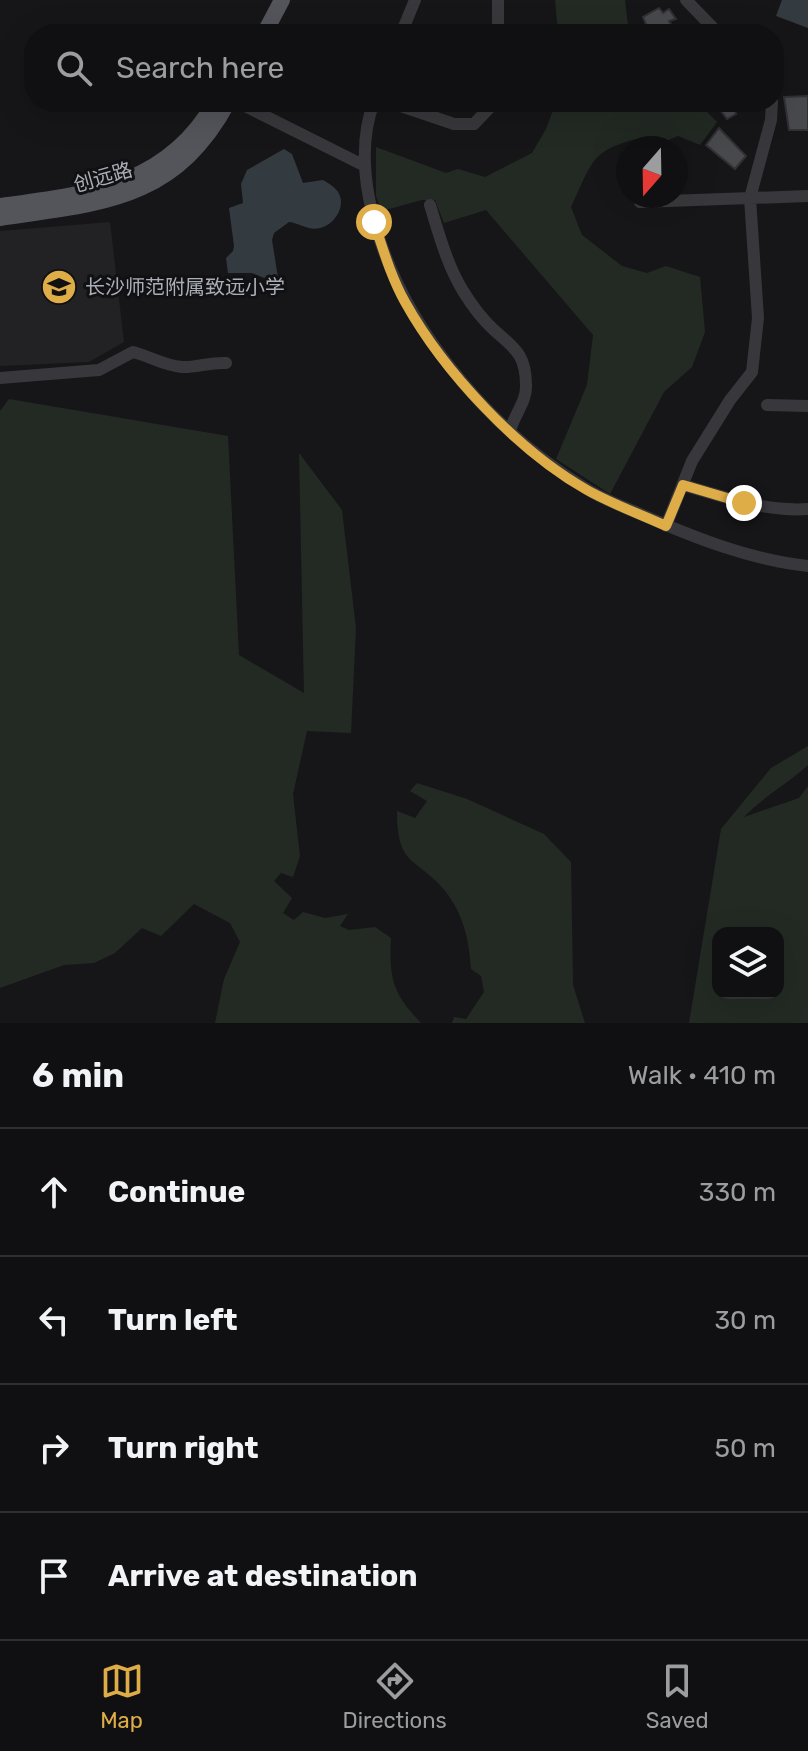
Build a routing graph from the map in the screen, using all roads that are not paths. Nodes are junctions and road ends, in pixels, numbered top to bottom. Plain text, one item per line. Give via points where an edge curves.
1 (270, 0) edge
2 (282, 0) edge
3 (415, 0) edge
4 (498, 0) edge
5 (686, 0) edge
6 (257, 24) edge
7 (269, 24) edge
8 (405, 24) edge
9 (498, 24) edge
10 (709, 24) edge
11 (207, 112) edge
12 (221, 112) edge
13 (257, 112) edge
14 (372, 112) edge
15 (419, 112) edge
16 (485, 112) edge
17 (771, 112) edge
18 (363, 165) junction
19 (808, 196) edge
20 (750, 198) junction
21 (688, 200) edge
22 (430, 205) dead end
23 (0, 206) edge
24 (0, 218) edge
25 (226, 363) dead end
26 (0, 378) edge
27 (767, 405) dead end
28 (808, 406) edge
29 (510, 431) junction
30 (683, 485) junction
31 (808, 509) edge
32 (666, 526) junction
33 (808, 566) edge

1 - 6 main road
2 - 7 main road
3 - 8 street
4 - 9 street
5 - 10 street
11 - 23 main road, 创远路 via 181,145 132,179 98,191
12 - 24 main road, 创远路 via 184,159 124,197
13 - 18 street
14 - 18 street
15 - 16 street via 454,124 474,124
17 - 20 street
18 - 29 street via 374,222 405,302 463,383
19 - 20 street
20 - 21 street
20 - 30 street via 758,318 752,372 692,461
22 - 29 street via 464,291 492,329 513,344 525,369 527,389
25 - 26 street via 185,367 133,352 99,370
27 - 28 street
29 - 32 street via 586,490
30 - 31 street via 762,507
30 - 32 street
32 - 33 street

